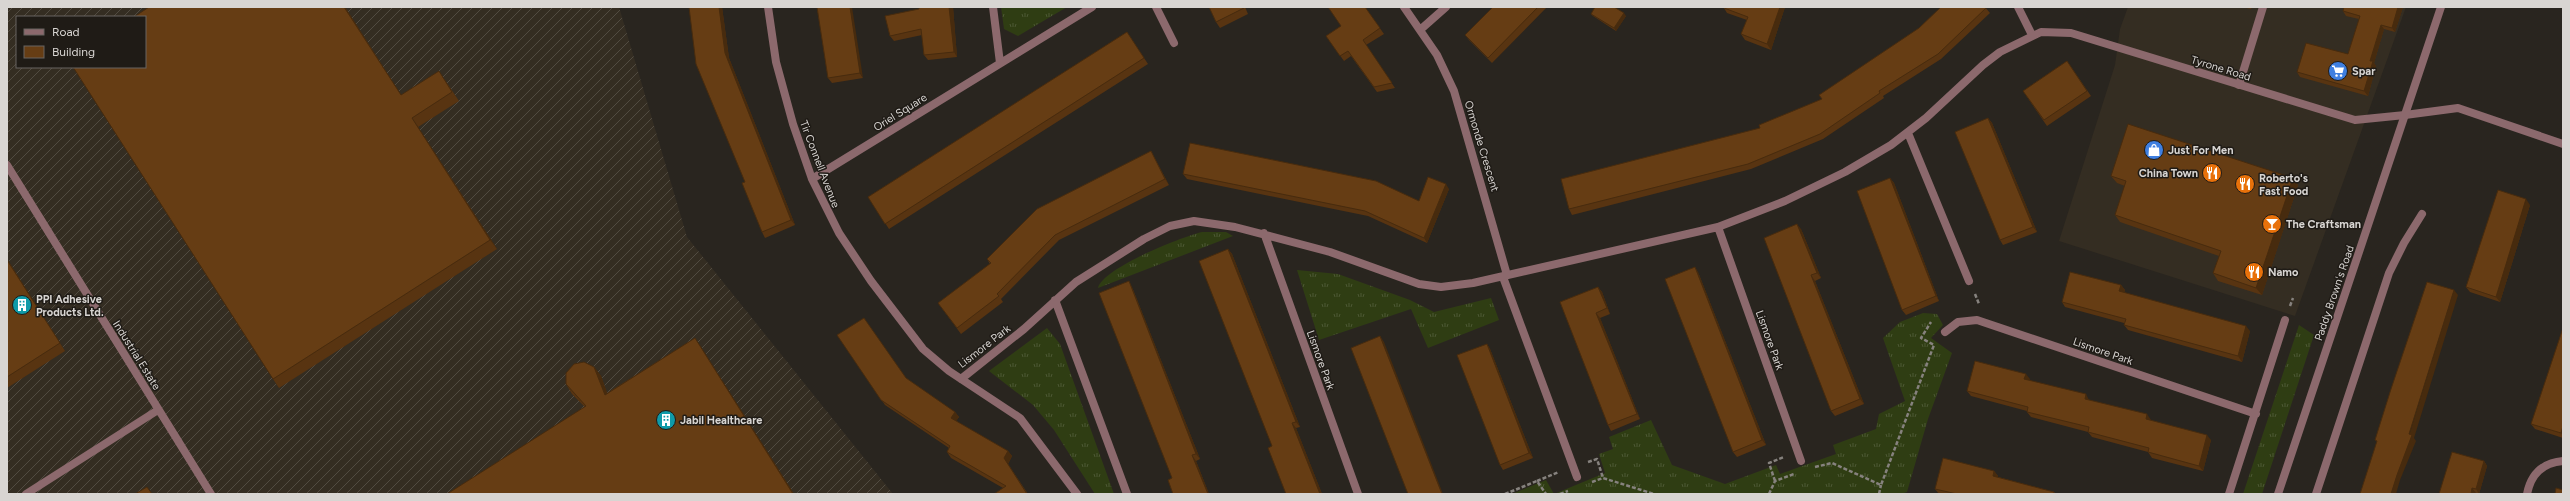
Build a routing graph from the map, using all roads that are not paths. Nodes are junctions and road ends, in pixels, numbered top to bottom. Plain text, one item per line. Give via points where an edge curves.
1 (768, 7) edge
2 (993, 7) edge
3 (1092, 7) edge
4 (1156, 7) edge
5 (1404, 7) edge
6 (1446, 7) edge
7 (2018, 7) edge
8 (2263, 7) edge
9 (2441, 7) edge
10 (1420, 30) junction
11 (2032, 35) junction
12 (1174, 43) dead end
13 (1000, 63) junction
14 (2239, 84) junction
15 (2405, 115) junction
16 (1908, 133) junction
17 (2563, 144) edge
18 (7, 165) edge
19 (812, 179) junction
20 (2422, 214) dead end
21 (1718, 226) junction
22 (1264, 233) junction
23 (1505, 276) junction
24 (1969, 281) road end
25 (1055, 300) junction
26 (2285, 320) dead end
27 (1945, 332) dead end
28 (960, 379) junction
29 (158, 410) junction
30 (2256, 414) junction
31 (2563, 461) edge
32 (1801, 462) dead end
33 (1577, 477) dead end
34 (26, 494) edge
35 (211, 494) edge
36 (1077, 494) edge
37 (1126, 494) edge
38 (1358, 494) edge
39 (2229, 494) edge
40 (2278, 494) edge
41 (2316, 494) edge
42 (2527, 494) edge

1 - 19 street, Tir Connell Avenue via 781,83
2 - 13 street
3 - 13 street, Oriel Square
4 - 12 street
5 - 10 street, Ormonde Crescent
6 - 10 street
7 - 11 street
8 - 14 street
9 - 15 street, Paddy Brown's Road
10 - 23 street, Ormonde Crescent via 1440,60 1454,91
11 - 14 street, Tyrone Road via 2048,31 2071,33
11 - 16 street, Lismore Park via 1983,65
13 - 19 street, Oriel Square
14 - 15 street, Tyrone Road via 2355,120
15 - 17 street, Tyrone Road via 2458,108
15 - 40 street, Paddy Brown's Road
16 - 21 street, Lismore Park via 1825,182
16 - 24 street
18 - 29 street, Industrial Estate
19 - 28 street, Tir Connell Avenue via 839,233 912,337 935,361
20 - 41 street via 2389,273
21 - 23 street, Lismore Park
21 - 32 street, Lismore Park
22 - 23 street, Lismore Park via 1430,286 1452,287
22 - 25 street, Lismore Park via 1206,222 1170,226 1088,274
22 - 38 street, Lismore Park
23 - 33 street
25 - 28 street, Lismore Park via 1024,329
25 - 37 street
26 - 30 street
27 - 30 street, Lismore Park via 1958,322 1977,320
28 - 36 street, Lismore Park via 1020,418
29 - 34 street
29 - 35 street, Industrial Estate
30 - 39 street
31 - 42 street via 2552,462 2534,474

